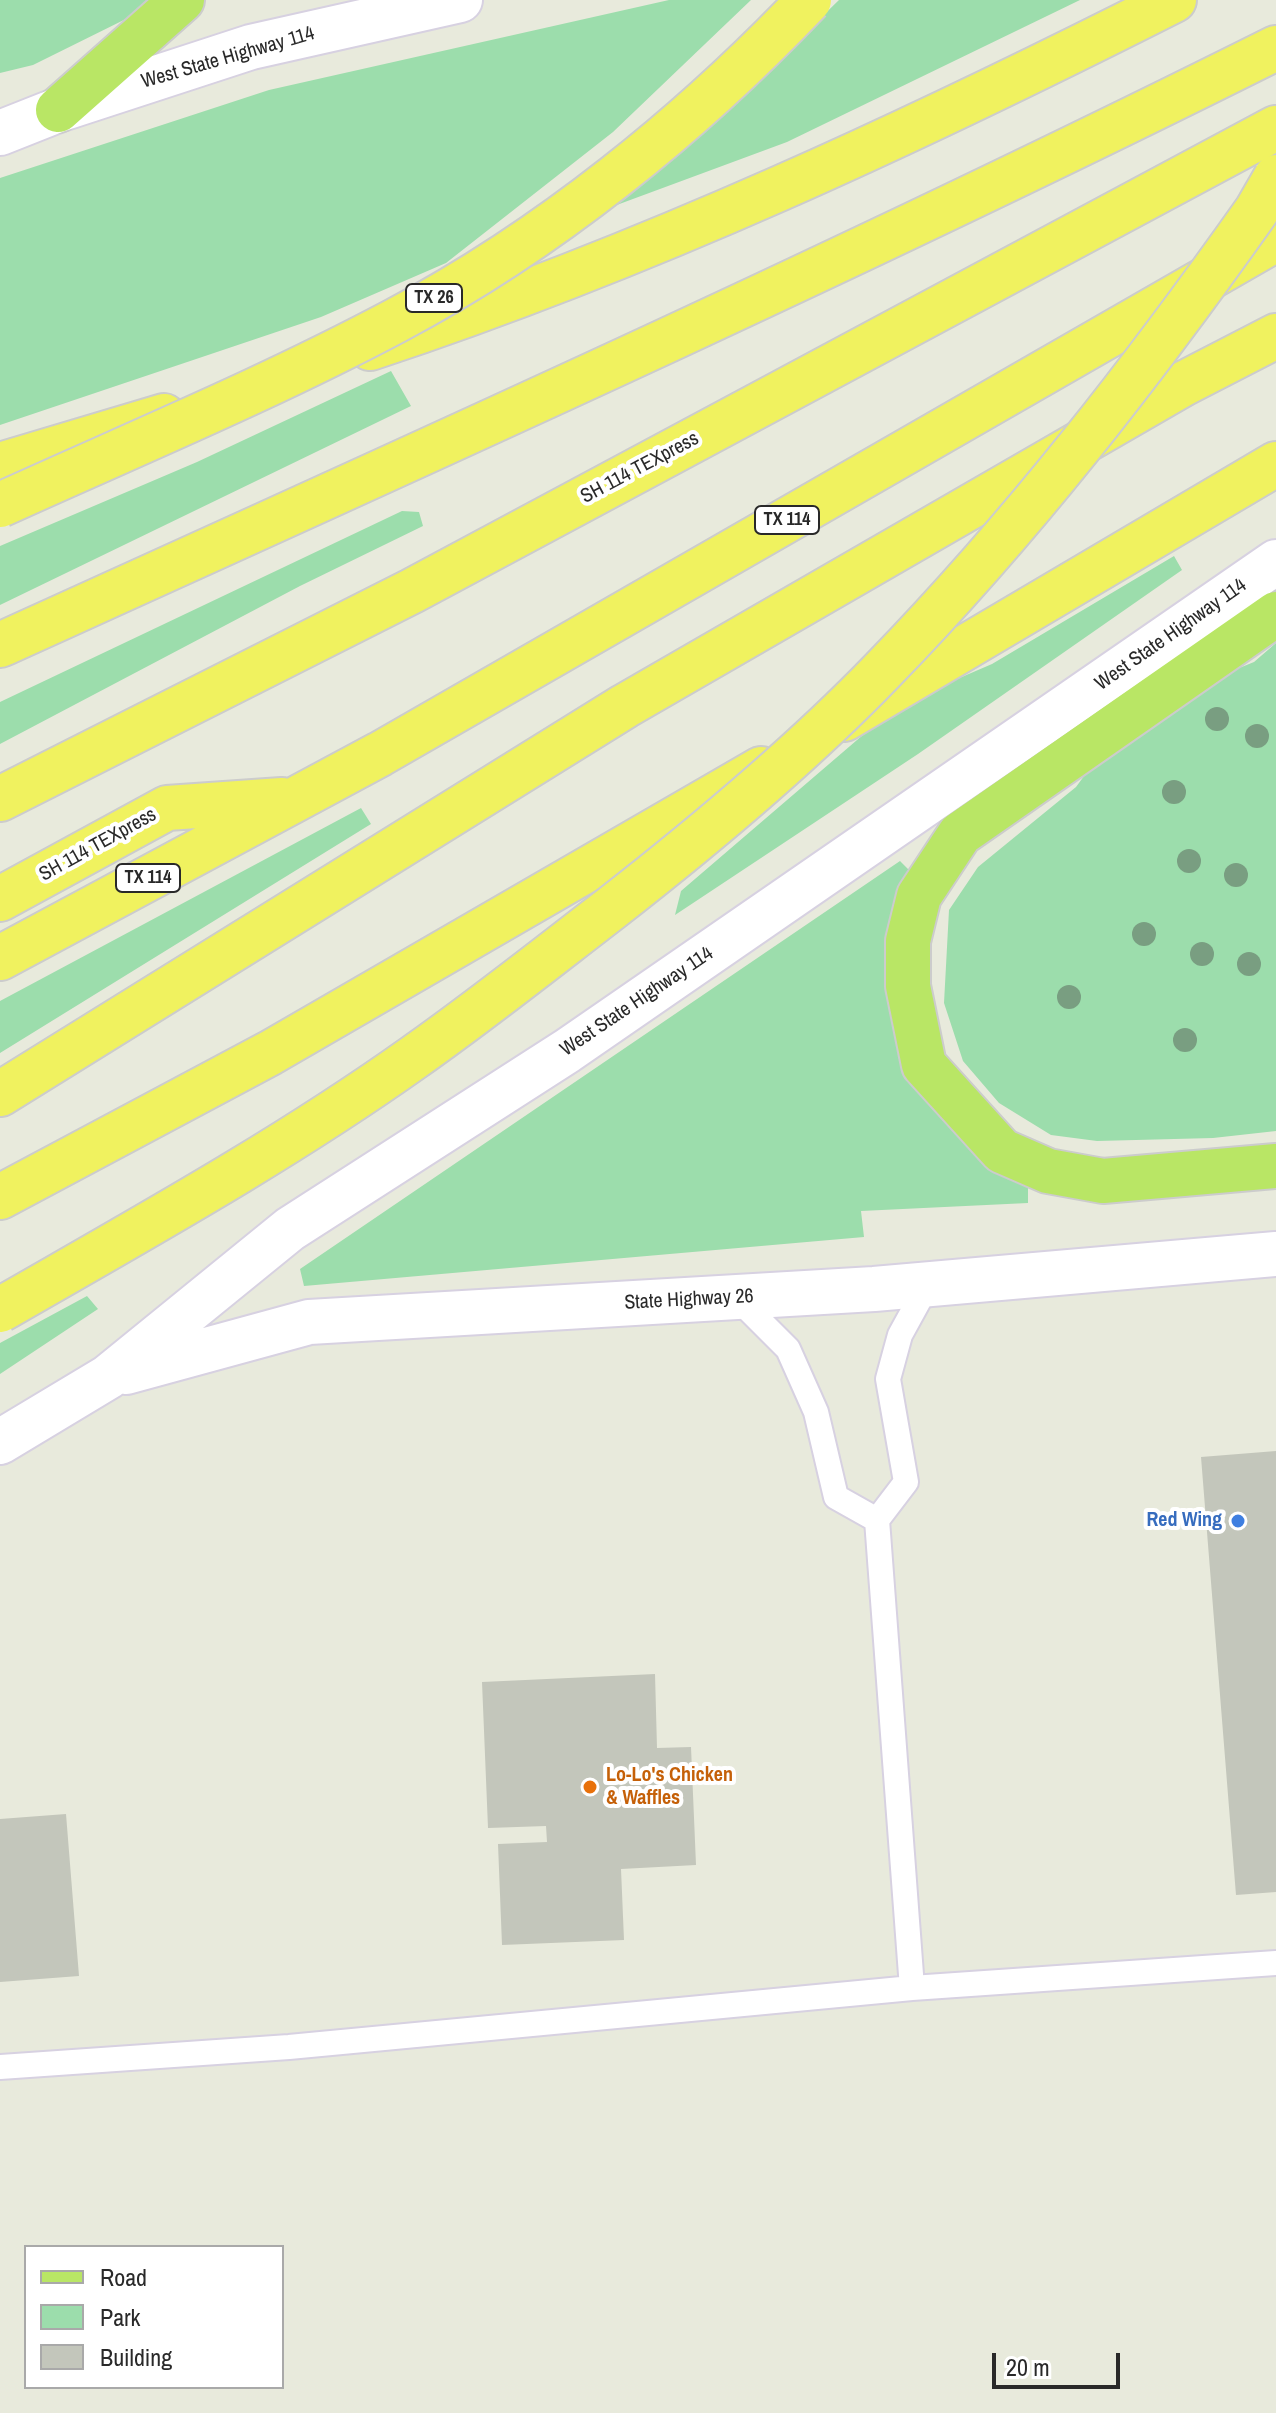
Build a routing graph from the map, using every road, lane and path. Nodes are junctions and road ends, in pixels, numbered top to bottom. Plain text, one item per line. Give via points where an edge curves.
1 (182, 0) edge
2 (460, 0) edge
3 (809, 0) edge
4 (1174, 0) edge
5 (1276, 48) edge
6 (58, 110) junction
7 (1276, 128) edge
8 (0, 133) edge
9 (1276, 177) edge
10 (1276, 239) edge
11 (1276, 336) edge
12 (1276, 464) edge
13 (0, 465) edge
14 (0, 505) edge
15 (1276, 562) edge
16 (1276, 614) edge
17 (0, 645) edge
18 (0, 799) edge
19 (297, 799) junction
20 (0, 899) edge
21 (0, 958) edge
22 (0, 1094) edge
23 (1276, 1166) edge
24 (0, 1197) edge
25 (1276, 1254) edge
26 (928, 1284) junction
27 (736, 1297) junction
28 (0, 1310) edge
29 (108, 1377) junction
30 (0, 1442) edge
31 (877, 1520) junction
32 (1276, 1963) edge
33 (912, 1988) junction
34 (0, 2067) edge

1 - 6 main road
2 - 6 main road, West State Highway 114 via 251,47
3 - 14 highway, TX 26, bridge via 648,149 487,266 395,321
4 - 13 highway via 978,99 696,227 395,340
5 - 17 highway via 750,304
6 - 8 main road, West State Highway 114
7 - 18 highway, SH 114 TEXpress via 412,591
9 - 28 highway, bridge via 1116,403 1002,540 882,671 734,810 410,1060
10 - 19 highway, TX 114
11 - 22 highway via 1183,384 625,706
12 - 24 highway via 676,821 270,1053
15 - 29 main road, West State Highway 114 via 567,1051 290,1229
16 - 23 main road via 960,834 919,896 908,941 908,986 924,1065 1002,1151 1048,1171 1103,1181
19 - 20 highway, SH 114 TEXpress via 167,808
19 - 21 highway, TX 114
25 - 26 main road, State Highway 26
26 - 27 main road, State Highway 26
26 - 31 lane via 900,1335 888,1379 906,1482
27 - 29 main road, State Highway 26 via 309,1322
27 - 31 lane via 788,1349 816,1412 836,1497
29 - 30 main road, West State Highway 114
31 - 33 lane
32 - 33 lane
33 - 34 lane via 289,2047

